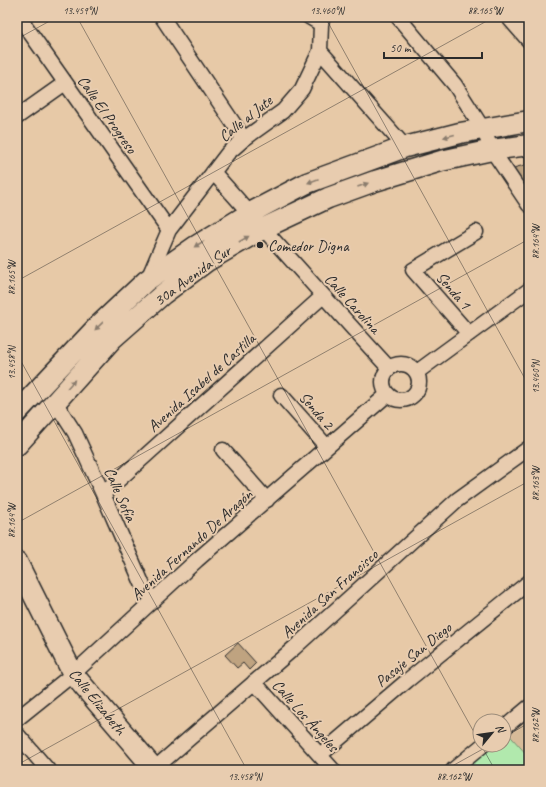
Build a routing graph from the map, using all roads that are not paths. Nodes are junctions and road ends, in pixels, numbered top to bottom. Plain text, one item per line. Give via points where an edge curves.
1 (19, 17) edge
2 (162, 17) edge
3 (308, 17) edge
4 (398, 17) edge
5 (508, 17) edge
6 (322, 21) edge
7 (529, 41) edge
8 (320, 51) junction
9 (65, 83) junction
10 (17, 117) edge
11 (529, 121) edge
12 (483, 129) junction
13 (244, 139) junction
14 (529, 145) edge
15 (405, 147) junction
16 (492, 150) junction
17 (213, 172) junction
18 (529, 205) edge
19 (250, 213) junction
20 (264, 228) junction
21 (169, 230) junction
22 (476, 232) dead end
23 (146, 281) junction
24 (529, 290) edge
25 (323, 296) junction
26 (469, 334) junction
27 (389, 368) junction
28 (417, 372) junction
29 (388, 394) junction
30 (281, 395) dead end
31 (55, 402) junction
32 (17, 412) edge
33 (17, 445) edge
34 (327, 447) junction
35 (529, 448) edge
36 (223, 450) dead end
37 (103, 494) junction
38 (267, 500) junction
39 (17, 562) edge
40 (529, 582) edge
41 (154, 600) junction
42 (73, 674) junction
43 (254, 682) junction
44 (529, 707) edge
45 (17, 719) edge
46 (512, 721) edge
47 (17, 734) edge
48 (473, 753) edge
49 (320, 755) junction
50 (155, 769) edge
51 (48, 770) edge
52 (333, 770) edge
53 (453, 770) edge

1 - 9 street, Calle El Progreso
2 - 13 street
3 - 6 street
4 - 12 street via 455,85
5 - 7 street
6 - 8 street, Calle al Jute
8 - 13 street, Calle al Jute via 302,89 283,111
8 - 15 street
9 - 10 street
9 - 21 street, Calle El Progreso
11 - 12 street, 30a Avenida Sur
12 -> 15 street, 30a Avenida Sur
12 - 16 street
13 - 17 street, Calle al Jute via 228,153
14 - 16 street, 30a Avenida Sur
15 -> 19 street, 30a Avenida Sur via 307,183
16 - 18 street
20 -> 16 street, 30a Avenida Sur via 328,198 375,181 441,161
17 - 19 street, Calle Carolina
17 - 21 street, Calle al Jute
19 - 20 street, Calle Carolina
19 -> 23 street, 30a Avenida Sur
20 - 25 street, Calle Carolina
31 -> 20 street, 30a Avenida Sur via 112,339 163,294 207,261
21 - 23 street, Calle al Jute
22 - 26 street, Senda 1 via 413,270
23 -> 32 street, 30a Avenida Sur via 97,327
24 - 26 street
25 - 27 street, Calle Carolina
25 - 37 street, Avenida Isabel de Castilla
26 - 28 street
27 - 28 street via 394,364 407,364
27 - 29 street via 384,374 383,381
28 - 29 street via 419,385 412,396 400,400
29 - 34 street, Avenida Fernando De Aragón
30 - 34 street, Senda 2
31 - 33 street, 30a Avenida Sur
31 - 37 street, Calle Sofía via 75,433
34 - 38 street, Avenida Fernando De Aragón
35 - 43 street, Avenida San Francisco via 457,500
36 - 38 street
37 - 41 street, Calle Sofía via 145,590
38 - 41 street, Avenida Fernando De Aragón
39 - 42 street, Calle Elizabeth
40 - 49 street, Pasaje San Diego
41 - 42 street, Avenida Fernando De Aragón
42 - 45 street, Avenida Fernando De Aragón
42 - 50 street, Calle Elizabeth
43 - 49 street, Calle Los Ángeles
43 - 50 street, Avenida San Francisco
44 - 46 street
47 - 51 street
48 - 53 street
49 - 52 street, Calle Los Ángeles

